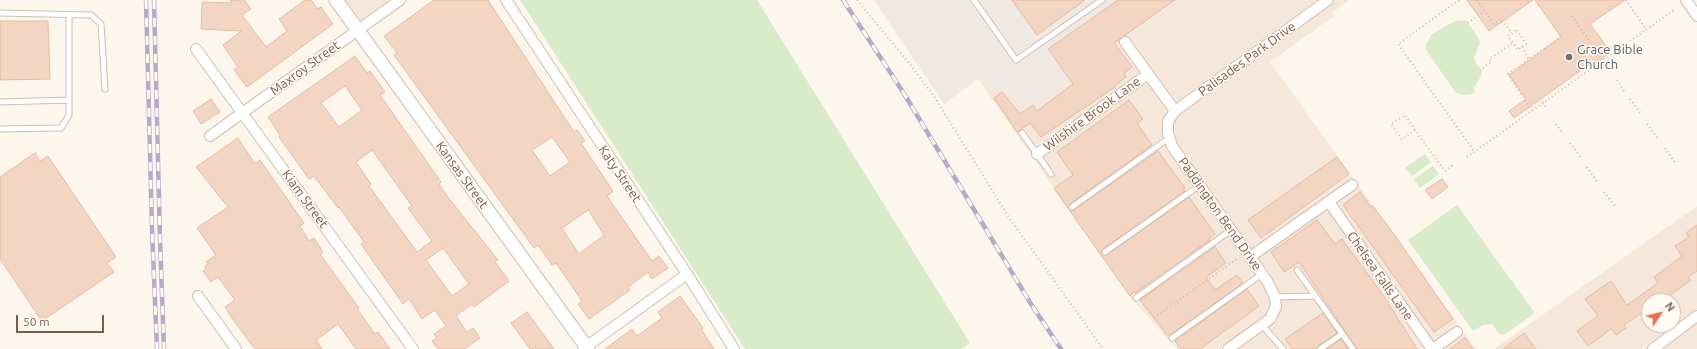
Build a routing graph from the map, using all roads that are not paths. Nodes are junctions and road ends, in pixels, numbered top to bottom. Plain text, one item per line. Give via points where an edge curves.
1 (336, 0) edge
2 (400, 0) edge
3 (506, 0) edge
4 (974, 0) edge
5 (1102, 0) edge
6 (1328, 0) edge
7 (1686, 0) edge
8 (0, 13) edge
9 (69, 15) junction
10 (1697, 16) edge
11 (358, 29) junction
12 (1125, 42) dead end
13 (196, 49) dead end
14 (1148, 74) junction
15 (105, 89) dead end
16 (69, 100) junction
17 (0, 102) edge
18 (1175, 111) junction
19 (242, 112) junction
20 (0, 129) edge
21 (1022, 133) dead end
22 (210, 136) dead end
23 (1169, 138) junction
24 (1037, 154) junction
25 (1051, 174) dead end
26 (1200, 185) junction
27 (1352, 185) dead end
28 (1328, 202) junction
29 (1072, 207) dead end
30 (1231, 230) junction
31 (1105, 252) dead end
32 (1250, 257) junction
33 (1297, 270) dead end
34 (687, 274) junction
35 (1262, 274) junction
36 (198, 296) dead end
37 (1316, 296) junction
38 (1136, 298) dead end
39 (1275, 302) junction
40 (1697, 316) edge
41 (1262, 325) junction
42 (1457, 332) dead end
43 (1342, 334) junction
44 (1172, 338) dead end
45 (586, 348) edge
46 (236, 349) edge
47 (413, 349) edge
48 (734, 349) edge
49 (1229, 349) edge
50 (1284, 349) edge
51 (1320, 349) edge
52 (1353, 349) edge
53 (1433, 349) edge
54 (1653, 349) edge

1 - 11 street, Kansas Street
2 - 11 street, Maxroy Street
3 - 34 street, Katy Street
4 - 5 lane via 1016,60
6 - 18 street, Palisades Park Drive
7 - 10 street
8 - 9 lane
9 - 15 lane via 91,15 101,24
9 - 16 lane
11 - 19 street, Maxroy Street
11 - 45 street, Kansas Street
12 - 14 street
13 - 19 street, Kiam Street
14 - 18 street
14 - 24 street, Wilshire Brook Lane
16 - 17 lane
16 - 20 lane via 69,116 61,128
18 - 23 street, Palisades Park Drive via 1168,121
19 - 22 street, Maxroy Street
19 - 47 street, Kiam Street
21 - 24 lane
23 - 26 street, Paddington Bend Drive
23 - 29 lane
24 - 25 lane
26 - 30 street, Paddington Bend Drive
26 - 31 lane
27 - 28 street
28 - 32 street
28 - 53 street, Chelsea Falls Lane
30 - 32 street, Paddington Bend Drive
30 - 38 lane
32 - 35 street, Paddington Bend Drive
33 - 37 lane
34 - 45 street
34 - 48 street, Katy Street
35 - 39 street, Paddington Bend Drive
35 - 44 lane
36 - 46 street
37 - 39 lane
37 - 43 lane
39 - 41 street via 1270,319
40 - 54 street
41 - 49 street
41 - 50 lane
42 - 53 street
43 - 51 lane
43 - 52 lane

